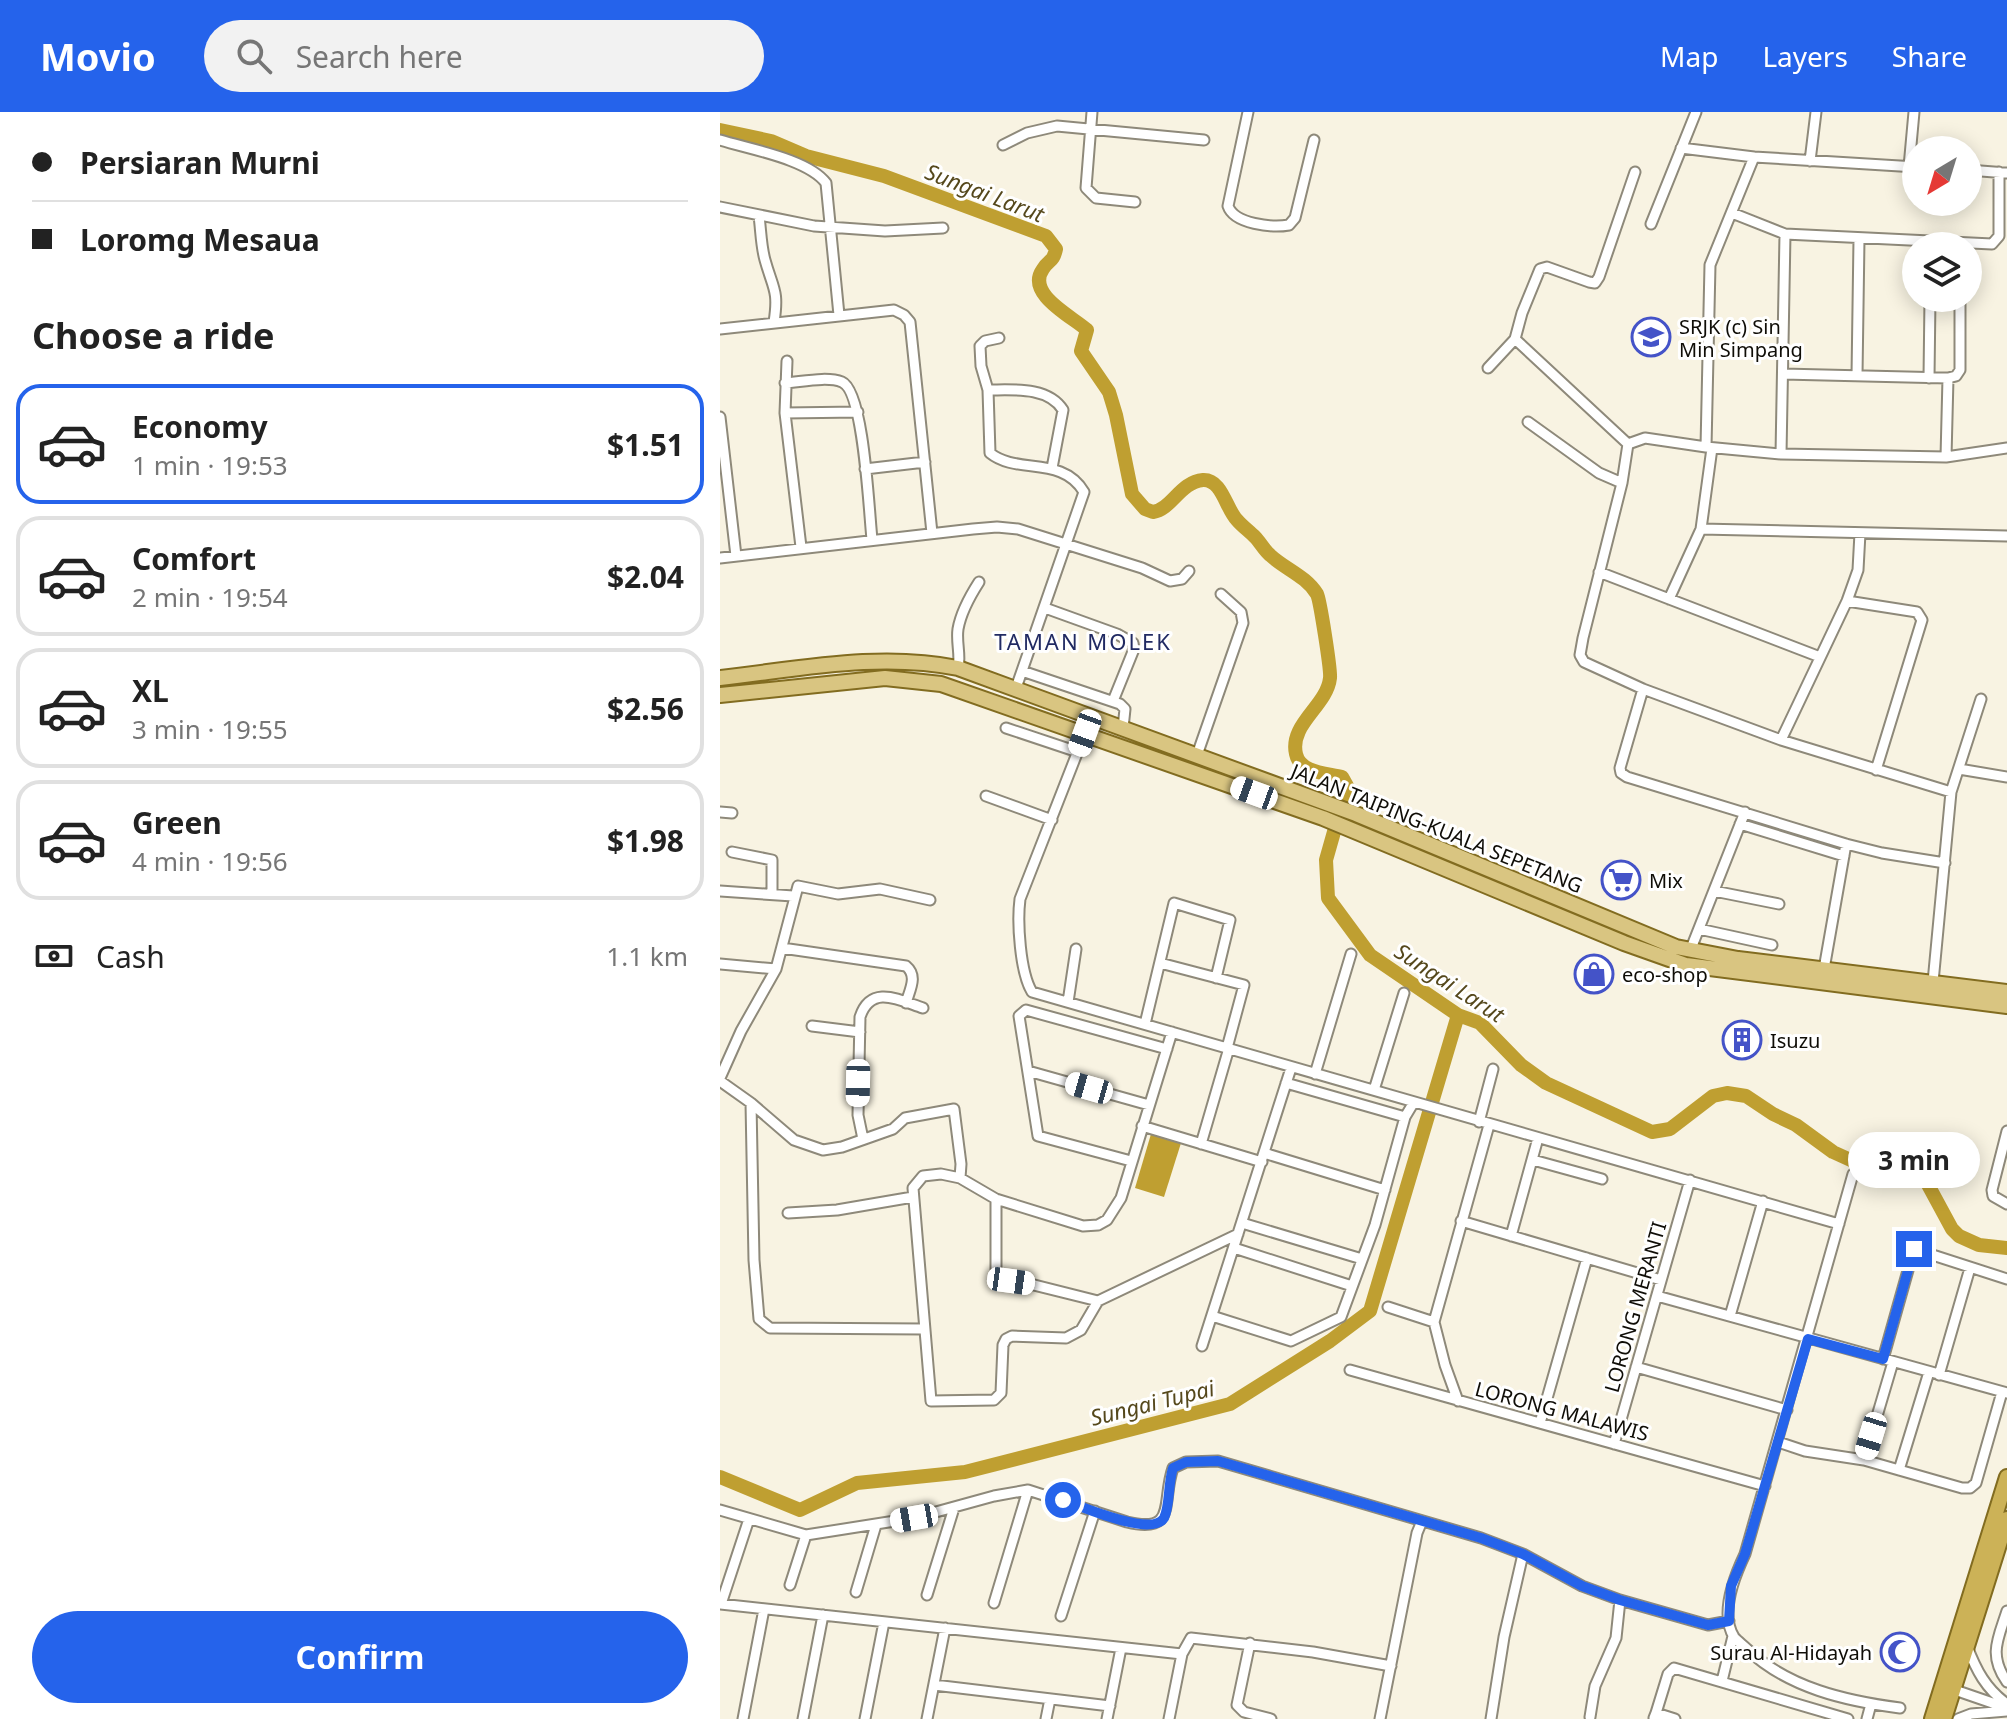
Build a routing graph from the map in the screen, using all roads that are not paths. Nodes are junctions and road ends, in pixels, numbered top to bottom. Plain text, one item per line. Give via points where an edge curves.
1 (1092, 112) edge
2 (1248, 112) edge
3 (1696, 112) edge
4 (1816, 112) edge
5 (1914, 112) edge
6 (1091, 129) junction
7 (1914, 136) edge
8 (720, 140) edge
9 (1204, 140) dead end
10 (1314, 140) dead end
11 (1003, 145) dead end
12 (1681, 148) junction
13 (1754, 157) junction
14 (1810, 161) junction
15 (1902, 166) edge
16 (1982, 171) edge
17 (1635, 172) dead end
18 (2003, 172) edge
19 (1135, 202) dead end
20 (720, 207) edge
21 (1732, 213) junction
22 (759, 216) junction
23 (1651, 224) dead end
24 (829, 227) junction
25 (943, 228) dead end
26 (1785, 234) junction
27 (1859, 239) junction
28 (1902, 242) edge
29 (1982, 244) edge
30 (1930, 312) edge
31 (1960, 312) edge
32 (839, 315) junction
33 (774, 322) junction
34 (720, 329) edge
35 (999, 338) dead end
36 (1515, 339) junction
37 (787, 361) dead end
38 (1488, 368) dead end
39 (1783, 374) junction
40 (1857, 376) junction
41 (1929, 378) junction
42 (1948, 378) junction
43 (785, 383) junction
44 (988, 390) junction
45 (858, 412) junction
46 (785, 413) junction
47 (720, 417) edge
48 (1528, 422) dead end
49 (1628, 444) junction
50 (1709, 448) junction
51 (2007, 448) edge
52 (1781, 454) junction
53 (1946, 457) junction
54 (925, 462) junction
55 (1052, 468) junction
56 (865, 469) junction
57 (1622, 483) junction
58 (1701, 529) junction
59 (932, 533) junction
60 (1860, 533) junction
61 (2007, 536) edge
62 (872, 539) junction
63 (1067, 546) junction
64 (801, 547) junction
65 (736, 556) junction
66 (720, 558) edge
67 (1189, 571) dead end
68 (1599, 572) junction
69 (979, 582) dead end
70 (1221, 594) dead end
71 (1669, 599) junction
72 (1847, 601) junction
73 (1045, 608) junction
74 (1820, 657) junction
75 (958, 668) junction
76 (1022, 671) junction
77 (720, 678) edge
78 (1016, 688) junction
79 (1643, 689) junction
80 (720, 695) edge
81 (1981, 699) dead end
82 (1113, 701) junction
83 (1006, 728) dead end
84 (1123, 728) junction
85 (1085, 733) junction
86 (1781, 740) junction
87 (1078, 752) junction
88 (1197, 755) junction
89 (1959, 769) junction
90 (1876, 770) junction
91 (2007, 777) edge
92 (1951, 792) junction
93 (986, 796) dead end
94 (720, 812) edge
95 (1745, 812) junction
96 (732, 813) dead end
97 (1052, 820) junction
98 (1740, 824) junction
99 (1846, 844) junction
100 (732, 852) dead end
101 (1844, 856) junction
102 (1945, 863) junction
103 (720, 891) edge
104 (1714, 891) junction
105 (772, 893) junction
106 (793, 896) junction
107 (930, 900) dead end
108 (1779, 904) dead end
109 (1699, 929) junction
110 (1772, 945) dead end
111 (782, 948) junction
112 (1076, 949) dead end
113 (1690, 951) junction
114 (1351, 954) dead end
115 (1160, 963) junction
116 (720, 964) edge
117 (776, 969) junction
118 (1824, 969) junction
119 (1216, 978) junction
120 (1933, 982) junction
121 (2007, 992) edge
122 (1404, 993) dead end
123 (1068, 1002) junction
124 (906, 1003) junction
125 (2007, 1006) edge
126 (923, 1008) dead end
127 (1145, 1024) junction
128 (812, 1026) dead end
129 (860, 1032) junction
130 (1172, 1032) junction
131 (1228, 1048) junction
132 (1167, 1049) junction
133 (1291, 1068) junction
134 (1493, 1069) dead end
135 (1028, 1071) junction
136 (1315, 1074) junction
137 (720, 1080) edge
138 (1286, 1083) junction
139 (1374, 1090) junction
140 (751, 1103) junction
141 (1418, 1104) junction
142 (1149, 1105) junction
143 (1405, 1117) junction
144 (1484, 1123) junction
145 (1142, 1126) junction
146 (2007, 1131) edge
147 (1538, 1138) junction
148 (863, 1139) junction
149 (1201, 1144) junction
150 (1263, 1158) junction
151 (1533, 1160) junction
152 (1131, 1161) junction
153 (1853, 1174) dead end
154 (960, 1178) junction
155 (1602, 1179) dead end
156 (1690, 1180) junction
157 (1385, 1190) junction
158 (913, 1197) junction
159 (996, 1199) junction
160 (1763, 1201) junction
161 (2007, 1204) edge
162 (788, 1213) dead end
163 (1461, 1221) junction
164 (1242, 1223) junction
165 (1839, 1224) junction
166 (1238, 1234) junction
167 (1511, 1236) junction
168 (1234, 1248) junction
169 (1587, 1258) junction
170 (1362, 1259) junction
171 (1970, 1268) junction
172 (2007, 1279) edge
173 (1661, 1280) junction
174 (1352, 1286) junction
175 (1657, 1296) junction
176 (1098, 1301) junction
177 (1388, 1307) dead end
178 (1212, 1316) junction
179 (1730, 1316) junction
180 (1434, 1322) junction
181 (924, 1329) junction
182 (1808, 1339) junction
183 (1202, 1346) dead end
184 (1888, 1361) junction
185 (1636, 1367) junction
186 (1350, 1370) dead end
187 (1934, 1373) junction
188 (2004, 1392) edge
189 (1458, 1401) junction
190 (1787, 1410) junction
191 (1540, 1423) junction
192 (1778, 1442) junction
193 (1614, 1444) junction
194 (1864, 1460) junction
195 (1899, 1470) junction
196 (2007, 1477) edge
197 (1765, 1486) junction
198 (1028, 1490) junction
199 (954, 1508) junction
200 (720, 1510) edge
201 (1095, 1511) junction
202 (749, 1519) junction
203 (2007, 1519) edge
204 (1422, 1521) junction
205 (876, 1525) junction
206 (806, 1535) junction
207 (1523, 1554) junction
208 (790, 1585) dead end
209 (856, 1592) dead end
210 (927, 1595) dead end
211 (1620, 1600) junction
212 (994, 1603) dead end
213 (720, 1604) edge
214 (764, 1609) junction
215 (2007, 1611) edge
216 (823, 1615) junction
217 (1061, 1616) dead end
218 (1729, 1621) junction
219 (884, 1622) junction
220 (945, 1628) junction
221 (1733, 1636) junction
222 (1250, 1643) junction
223 (1967, 1646) junction
224 (1121, 1648) junction
225 (1182, 1654) junction
226 (1391, 1666) junction
227 (1722, 1681) junction
228 (2007, 1682) edge
229 (934, 1685) junction
230 (1948, 1688) junction
231 (1050, 1699) junction
232 (1871, 1704) junction
233 (1110, 1706) junction
234 (1900, 1708) dead end
235 (2007, 1708) edge
236 (1655, 1716) edge
237 (1590, 1717) dead end
238 (743, 1719) edge
239 (803, 1719) edge
240 (865, 1719) edge
241 (927, 1719) edge
242 (1046, 1719) edge
243 (1107, 1719) edge
244 (1169, 1719) edge
245 (1271, 1719) edge
246 (1380, 1719) edge
247 (1491, 1719) edge
248 (1675, 1719) edge
249 (1848, 1719) edge
250 (1867, 1719) edge
251 (1932, 1719) edge
252 (1944, 1719) edge
253 (1958, 1719) edge

1 - 6 street
2 - 10 street via 1228,206 1237,218 1289,225
3 - 12 street
4 - 14 street
5 - 7 street
6 - 9 street
6 - 11 street via 1057,126
6 - 19 street via 1086,188 1096,198
8 - 24 street via 819,173 826,183
12 - 13 street
12 - 23 street
13 - 14 street
13 - 21 street
14 - 15 street
16 - 18 street
17 - 36 street via 1595,283 1540,269
18 - 29 street via 1999,236 1992,244
20 - 22 street
21 - 26 street
21 - 50 street via 1708,279
22 - 24 street
22 - 33 street via 765,261 778,300
24 - 25 street
24 - 32 street
26 - 27 street
26 - 39 street
27 - 28 street
27 - 40 street
30 - 41 street
31 - 42 street via 1960,370
32 - 33 street
32 - 54 street via 894,310 910,322
33 - 34 street
35 - 44 street via 980,346
36 - 38 street
36 - 49 street
37 - 43 street
39 - 40 street
39 - 52 street
40 - 41 street
41 - 42 street
42 - 53 street
43 - 45 street via 841,382 849,388
43 - 46 street
44 - 55 street via 990,453 1001,460
44 - 55 street via 1021,390 1058,402 1063,410
45 - 46 street
45 - 56 street
46 - 64 street
47 - 65 street
48 - 57 street via 1599,473
49 - 50 street via 1645,438
49 - 57 street
50 - 52 street
50 - 58 street
51 - 53 street
52 - 53 street
54 - 56 street
54 - 59 street
55 - 63 street via 1079,483 1084,492
56 - 62 street
57 - 68 street
58 - 60 street
58 - 71 street
59 - 62 street
59 - 63 street via 1018,529
60 - 61 street
60 - 72 street via 1858,570
62 - 64 street
63 - 67 street via 1170,581
63 - 73 street
64 - 65 street
65 - 66 street
68 - 71 street
68 - 79 street via 1580,655 1588,664
69 - 75 street via 958,629
70 - 88 street via 1241,612 1243,623
71 - 74 street
72 - 74 street
72 - 90 street via 1917,612 1922,620
73 - 76 street
73 - 82 street via 1133,643
74 - 86 street
75 - 77 main road, JALAN TAIPING-KUALA SEPETANG via 871,660
75 - 78 main road, JALAN TAIPING-KUALA SEPETANG
76 - 78 street
76 - 82 street
78 - 84 main road, JALAN TAIPING-KUALA SEPETANG
79 - 86 street
79 - 95 street via 1621,773
80 - 85 main road, JALAN TAIPING-KUALA SEPETANG via 911,679 941,684
81 - 89 street
82 - 84 street via 1125,709
83 - 87 street
84 - 88 main road, JALAN TAIPING-KUALA SEPETANG
85 - 87 street
85 - 125 main road, JALAN TAIPING-KUALA SEPETANG via 1323,818 1686,965
86 - 90 street
87 - 97 street
88 - 113 main road, JALAN TAIPING-KUALA SEPETANG
89 - 91 street
89 - 92 street
90 - 92 street
92 - 102 street
93 - 97 street
94 - 96 street
95 - 98 street
95 - 99 street
97 - 123 street via 1018,912 1026,981 1032,992
98 - 101 street
98 - 104 street
99 - 101 street
99 - 102 street
100 - 105 street via 772,860
101 - 118 street
102 - 120 street
103 - 105 street
104 - 108 street
104 - 109 street
105 - 106 street
106 - 107 street via 800,886 838,894 880,889
106 - 111 street
109 - 110 street
109 - 113 street
111 - 117 street
111 - 124 street via 906,966 914,978
112 - 123 street
113 - 118 main road, JALAN TAIPING-KUALA SEPETANG
114 - 136 street
115 - 119 street
115 - 119 street via 1174,903 1230,920
115 - 127 street
116 - 117 street
117 - 137 street
118 - 120 main road, JALAN TAIPING-KUALA SEPETANG
119 - 131 street via 1244,985
120 - 121 main road, JALAN TAIPING-KUALA SEPETANG
122 - 139 street
123 - 127 street
124 - 126 street
124 - 129 street via 883,996 872,999 864,1005
127 - 130 street
128 - 129 street
129 - 148 street via 858,1115
130 - 131 street
130 - 132 street
131 - 133 street
131 - 149 street
132 - 135 street via 1026,1010 1019,1016
132 - 142 street
133 - 136 street
133 - 138 street
134 - 144 street
135 - 142 street
135 - 152 street via 1038,1136
136 - 139 street
137 - 140 street
138 - 143 street
138 - 150 street
139 - 141 street
140 - 148 street via 803,1145 823,1150
140 - 181 street via 759,1319 770,1328
141 - 143 street
141 - 144 street
142 - 145 street
143 - 157 street
144 - 147 street
144 - 163 street
145 - 149 street
145 - 152 street
146 - 161 street via 1992,1190
147 - 151 street
147 - 156 street
148 - 154 street via 893,1129 905,1118 954,1109
149 - 150 street
150 - 157 street
150 - 164 street
151 - 155 street
151 - 167 street
152 - 159 street via 1115,1211 1098,1225 1069,1224
153 - 165 street
154 - 158 street via 923,1176
154 - 159 street
156 - 160 street
156 - 173 street, LORONG MERANTI
157 - 170 street
158 - 162 street
158 - 181 street
159 - 176 street via 996,1270 1002,1277
160 - 165 street
160 - 179 street
163 - 167 street
163 - 180 street
164 - 166 street
164 - 170 street
165 - 182 street
166 - 168 street
166 - 176 street
167 - 169 street
168 - 174 street
168 - 178 street
169 - 173 street
169 - 191 street
170 - 174 street
171 - 172 street
171 - 184 street via 1914,1249
171 - 187 street
173 - 175 street, LORONG MERANTI
174 - 178 street via 1341,1317 1291,1341
175 - 179 street
175 - 185 street, LORONG MERANTI
176 - 181 street via 1081,1330 1066,1338 1006,1339 1001,1393 994,1400 931,1401
177 - 180 street
178 - 183 street
179 - 182 street
180 - 189 street
182 - 184 street
182 - 190 street
184 - 187 street
184 - 194 street
185 - 190 street
185 - 193 street, LORONG MERANTI
186 - 189 street, LORONG MALAWIS
187 - 188 street
187 - 195 street
188 - 195 street via 1970,1488
189 - 191 street, LORONG MALAWIS
190 - 192 street
191 - 193 street, LORONG MALAWIS
192 - 194 street
192 - 197 street
193 - 197 street, LORONG MALAWIS
194 - 195 street
196 - 230 highway
197 - 218 street via 1731,1586
198 - 199 street
198 - 201 street
198 - 212 street
199 - 205 street
199 - 210 street
200 - 202 street
201 - 204 street via 1156,1525 1163,1520 1173,1468 1218,1461
201 - 217 street
202 - 206 street
202 - 213 street
203 - 223 highway
204 - 207 street
204 - 226 street
205 - 206 street
205 - 209 street
206 - 208 street
207 - 211 street
207 - 247 street
211 - 218 street via 1708,1625
211 - 237 street via 1616,1638 1595,1686
213 - 214 street
214 - 216 street
214 - 238 street
215 - 228 street via 1995,1658
216 - 219 street
216 - 239 street
218 - 221 street
219 - 220 street
219 - 240 street
220 - 224 street
220 - 229 street
221 - 227 street
221 - 232 street via 1781,1675
222 - 225 street via 1196,1637
222 - 226 street
222 - 245 street via 1237,1705
223 - 230 highway
223 - 235 street via 1984,1681
224 - 225 street
224 - 233 street
225 - 244 street
226 - 246 street
227 - 236 street via 1672,1668
227 - 249 street
229 - 231 street
229 - 241 street
230 - 235 street
230 - 251 highway
230 - 252 highway
231 - 233 street
231 - 242 street
232 - 234 street
232 - 250 street
233 - 243 street
235 - 253 street
236 - 248 street

